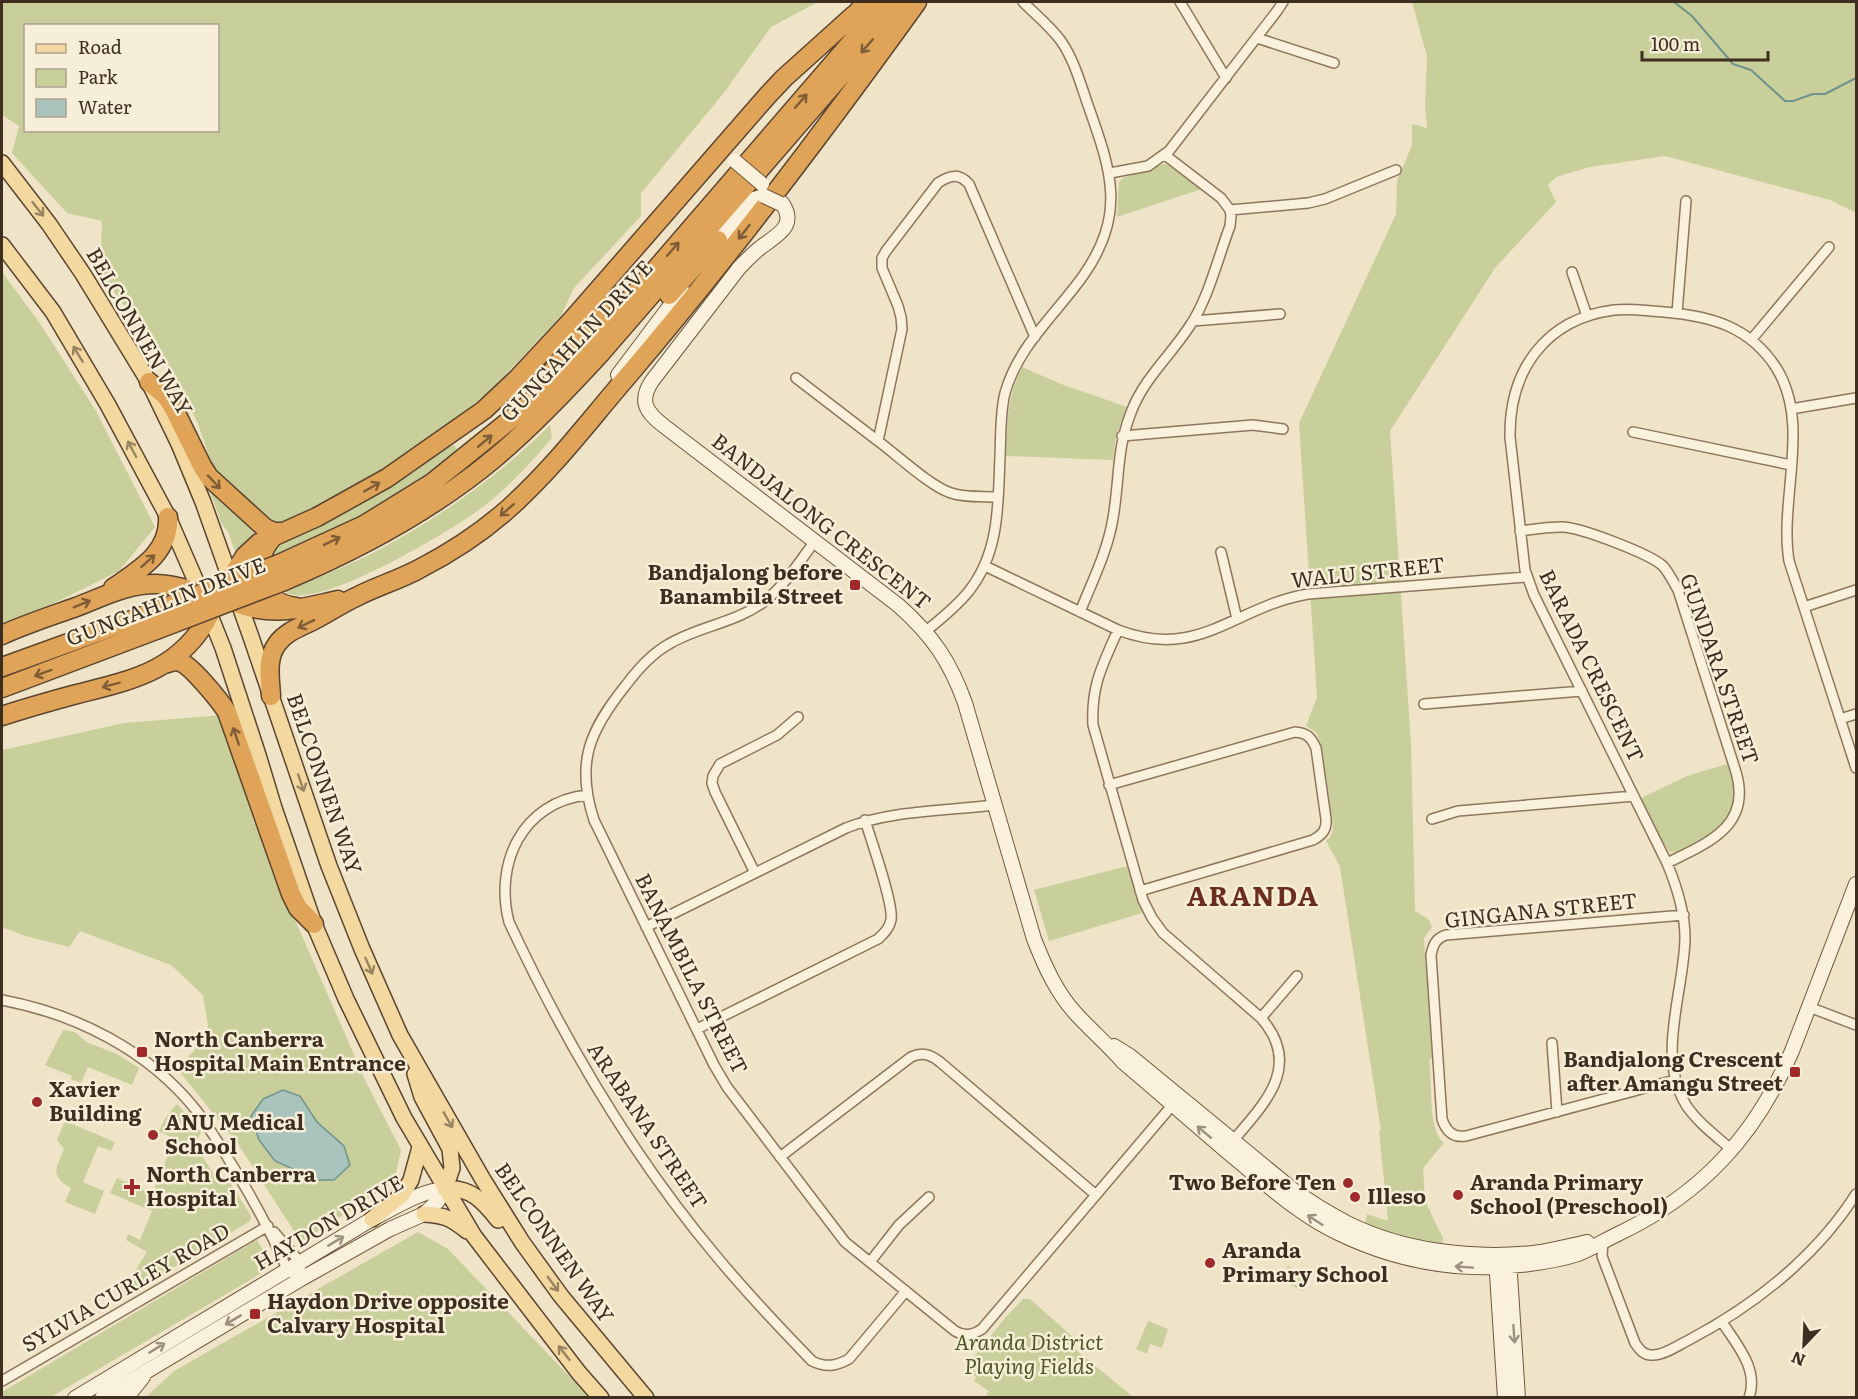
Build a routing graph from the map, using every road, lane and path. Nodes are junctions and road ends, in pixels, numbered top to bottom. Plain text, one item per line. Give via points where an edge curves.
1 (867, 2) edge
2 (886, 2) edge
3 (905, 2) edge
4 (917, 2) edge
5 (1023, 2) edge
6 (1180, 2) edge
7 (1283, 2) edge
8 (854, 15) junction
9 (1257, 38) junction
10 (1334, 63) dead end
11 (1226, 78) junction
12 (1165, 155) junction
13 (735, 161) junction
14 (2, 163) edge
15 (1396, 170) dead end
16 (1110, 173) junction
17 (765, 190) junction
18 (1686, 201) dead end
19 (1230, 210) junction
20 (718, 240) junction
21 (651, 241) junction
22 (2, 245) edge
23 (1829, 247) dead end
24 (1572, 272) dead end
25 (1677, 313) junction
26 (1280, 314) dead end
27 (1587, 316) junction
28 (1193, 321) junction
29 (1035, 337) junction
30 (1752, 340) junction
31 (796, 378) dead end
32 (148, 382) junction
33 (1857, 398) edge
34 (1791, 409) junction
35 (484, 410) junction
36 (520, 412) junction
37 (1283, 429) dead end
38 (1633, 432) dead end
39 (1122, 436) junction
40 (878, 441) junction
41 (495, 458) junction
42 (1791, 465) junction
43 (549, 469) junction
44 (998, 497) junction
45 (168, 517) junction
46 (1520, 531) junction
47 (279, 533) junction
48 (815, 541) junction
49 (1221, 552) dead end
50 (984, 566) junction
51 (281, 573) junction
52 (1527, 577) junction
53 (230, 579) junction
54 (143, 585) junction
55 (1857, 590) edge
56 (107, 593) junction
57 (357, 596) junction
58 (210, 602) junction
59 (239, 604) junction
60 (309, 606) junction
61 (1804, 607) junction
62 (1080, 612) junction
63 (1237, 620) junction
64 (154, 621) junction
65 (1118, 630) junction
66 (926, 632) junction
67 (2, 634) edge
68 (165, 664) junction
69 (2, 667) edge
70 (2, 688) edge
71 (1582, 691) junction
72 (271, 696) junction
73 (1424, 704) dead end
74 (1857, 714) edge
75 (2, 716) edge
76 (798, 717) dead end
77 (1840, 719) junction
78 (1857, 768) edge
79 (1109, 786) junction
80 (586, 795) junction
81 (1634, 796) junction
82 (995, 806) junction
83 (1432, 819) dead end
84 (865, 820) junction
85 (1667, 863) junction
86 (755, 873) junction
87 (1857, 884) edge
88 (1140, 891) junction
89 (1684, 915) junction
90 (314, 924) junction
91 (646, 927) junction
92 (1297, 976) dead end
93 (2, 1000) edge
94 (1809, 1007) junction
95 (1261, 1018) junction
96 (1857, 1025) edge
97 (697, 1029) junction
98 (1552, 1043) dead end
99 (408, 1051) junction
100 (1675, 1080) junction
101 (1176, 1100) junction
102 (1557, 1112) junction
103 (1229, 1145) junction
104 (420, 1147) junction
105 (1732, 1150) junction
106 (780, 1157) junction
107 (445, 1189) junction
108 (1857, 1194) edge
109 (1096, 1195) junction
110 (929, 1197) dead end
111 (424, 1214) junction
112 (372, 1219) junction
113 (268, 1226) junction
114 (474, 1236) junction
115 (1603, 1241) junction
116 (522, 1242) junction
117 (1503, 1261) junction
118 (300, 1262) junction
119 (870, 1262) junction
120 (287, 1269) junction
121 (301, 1279) junction
122 (906, 1291) junction
123 (1722, 1322) junction
124 (1509, 1361) junction
125 (148, 1370) junction
126 (2, 1381) edge
127 (103, 1394) edge
128 (75, 1398) edge
129 (126, 1398) edge
130 (601, 1398) edge
131 (646, 1398) edge
132 (1505, 1398) edge
133 (1518, 1398) edge
134 (1749, 1398) edge

1 - 8 highway
36 -> 2 highway, GUNGAHLIN DRIVE via 598,335
3 -> 41 highway, GUNGAHLIN DRIVE via 600,354 554,404
4 -> 43 highway via 696,293
5 - 16 street via 1047,24 1067,51
6 - 11 street
7 - 9 street
8 - 13 highway via 771,100 735,146
8 - 35 highway via 776,87 572,320
9 - 10 street
9 - 11 street
11 - 12 street
12 - 16 street via 1148,166
12 - 19 street via 1221,198
13 - 17 street, BANDJALONG CRESCENT, bridge
13 - 21 street via 728,159 717,164
14 -> 32 main road, BELCONNEN WAY via 83,274
15 - 19 street via 1325,199
16 - 29 street via 1110,213 1102,243 1082,278
17 - 20 street via 747,204
17 - 48 street, BANDJALONG CRESCENT, bridge via 782,204 787,218 784,230 739,268 652,381 645,401 654,418
18 - 25 street
19 - 28 street via 1230,226
20 - 41 highway via 602,368 524,442
20 - 43 street
21 - 35 street via 546,360 500,404
21 - 36 highway
45 -> 22 main road via 54,312
23 - 30 street
24 - 27 street
25 - 27 street, BARADA CRESCENT via 1625,309
25 - 30 street, BARADA CRESCENT via 1716,320
26 - 28 street
27 - 46 street, BARADA CRESCENT via 1562,328 1540,346 1519,379 1513,398 1510,437
28 - 39 street via 1143,388
29 - 40 street via 969,184 962,177 948,177 938,183 882,258 903,329
29 - 44 street via 1020,357 1005,392
30 - 34 street, BARADA CRESCENT via 1777,370
31 - 40 street
32 -> 47 highway via 173,406 213,481 265,528
32 - 53 main road, BELCONNEN WAY via 179,444
33 - 34 street
34 - 42 street, BARADA CRESCENT
47 -> 35 highway via 317,518 387,478
51 -> 36 highway, GUNGAHLIN DRIVE via 415,495
37 - 39 street via 1253,425
38 - 42 street
39 - 62 street via 1113,518
40 - 44 street via 940,488 967,496
41 - 51 highway, GUNGAHLIN DRIVE via 438,500 352,551
42 - 61 street, BARADA CRESCENT via 1786,543
43 -> 57 highway via 486,528 452,551
44 - 50 street via 996,531
56 -> 45 highway via 160,549
45 - 58 main road
46 - 52 street, BARADA CRESCENT
46 - 85 street, GUNDARA STREET via 1576,528 1650,557 1666,571 1678,590 1740,791 1739,804 1723,832
47 - 53 highway via 248,552
47 - 60 highway via 266,545 261,557 262,583 280,603
48 - 66 street, BANDJALONG CRESCENT via 898,605
48 - 80 street, BANAMBILA STREET via 765,601 741,615 670,643 640,666 595,731 586,758
49 - 63 street
50 - 62 street, WALU STREET
50 - 66 street via 958,604
51 - 64 highway, GUNGAHLIN DRIVE, bridge
52 - 63 street, WALU STREET via 1308,594 1278,601
52 - 71 street, BARADA CRESCENT
53 - 58 main road
53 - 59 main road, BELCONNEN WAY
54 - 56 highway
54 - 58 highway via 173,585
54 - 68 highway via 166,597 177,616 178,636
55 - 61 street
67 -> 56 highway
57 - 60 highway
57 -> 72 highway via 281,639 269,663
58 - 59 main road
58 - 68 highway via 195,638
58 - 90 main road
59 - 60 highway via 269,612
59 - 72 main road, BELCONNEN WAY
61 - 77 street, BARADA CRESCENT
62 - 65 street, WALU STREET
63 - 65 street, WALU STREET via 1195,637 1175,640 1146,639
64 - 69 highway, GUNGAHLIN DRIVE
64 -> 70 highway, GUNGAHLIN DRIVE
65 - 79 street via 1100,669 1092,707
66 - 82 street, BANDJALONG CRESCENT via 957,681
68 -> 75 highway via 137,678
90 -> 68 highway via 291,894 227,712 186,665 176,661
71 - 73 street
71 - 81 street, BARADA CRESCENT
72 -> 99 main road, BELCONNEN WAY via 328,866
74 - 77 street
76 - 86 street via 777,735 725,760 713,776 715,792
77 - 78 street, BARADA CRESCENT
79 - 88 street
79 - 88 street via 1295,732 1305,733 1316,748 1326,819 1320,837
80 - 91 street, BANAMBILA STREET via 594,820
80 - 122 street, ARABANA STREET via 562,800 548,808 523,831 506,872 505,906 509,922 555,1015 614,1116 716,1257 812,1361 830,1366 849,1359
81 - 83 street via 1458,810
81 - 85 street, BARADA CRESCENT
82 - 84 street
82 - 101 street, BANDJALONG CRESCENT via 1034,939 1062,996 1105,1041 1130,1056
84 - 86 street
84 - 97 street via 890,906 887,930 878,939
85 - 89 street, BARADA CRESCENT
86 - 91 street
87 - 94 street, BANDJALONG CRESCENT
88 - 95 street via 1163,933
89 - 100 street, BARADA CRESCENT via 1684,955 1672,1048
89 - 102 street, GINGANA STREET via 1446,935 1437,939 1431,955 1442,1119 1449,1132 1466,1136
90 - 104 main road via 345,999
91 - 97 street, BANAMBILA STREET
92 - 95 street
93 - 113 street via 72,1019 111,1039 170,1081 221,1147
94 - 96 street
94 - 105 street, BANDJALONG CRESCENT via 1780,1078
95 - 103 street via 1276,1039 1275,1084 1268,1100
97 - 106 street, BANAMBILA STREET via 727,1087
98 - 102 street
99 - 107 main road via 422,1097 450,1149 452,1168
99 -> 116 main road, BELCONNEN WAY
100 - 102 street, GINGANA STREET
100 - 105 street, BARADA CRESCENT via 1698,1120
101 - 103 street, BANDJALONG CRESCENT
101 - 109 street, BANAMBILA STREET
103 - 117 street, BANDJALONG CRESCENT via 1320,1208 1388,1246 1442,1265
104 - 107 main road
104 - 112 main road via 411,1180 402,1195
105 - 115 street, BANDJALONG CRESCENT via 1694,1187
106 - 109 street via 911,1057 927,1054
106 - 119 street, BANAMBILA STREET via 845,1242
107 - 111 street, HAYDON DRIVE
107 - 112 street, HAYDON DRIVE via 422,1194
107 - 114 main road
107 - 116 main road via 465,1190 478,1197
108 - 123 street via 1794,1267
109 - 122 street, BANAMBILA STREET via 977,1333 961,1334
110 - 119 street via 898,1225
111 - 114 main road via 454,1220
111 - 121 street, HAYDON DRIVE
118 -> 112 street, HAYDON DRIVE
113 - 118 street
113 - 120 street
113 - 126 street, SYLVIA CURLEY ROAD
130 -> 114 main road
115 - 117 street, BANDJALONG CRESCENT
115 - 123 street via 1602,1256 1626,1321 1635,1343 1645,1354 1660,1354
116 -> 131 main road, BELCONNEN WAY via 561,1296
117 - 124 street
118 - 120 street, HAYDON DRIVE
118 - 121 street
119 - 122 street, BANAMBILA STREET
120 - 121 street
127 -> 120 street, HAYDON DRIVE
121 -> 125 street, HAYDON DRIVE
123 - 134 street via 1752,1374
124 - 132 street
124 - 133 street
125 - 127 street, HAYDON DRIVE
125 - 129 street
127 - 128 street, HAYDON DRIVE

